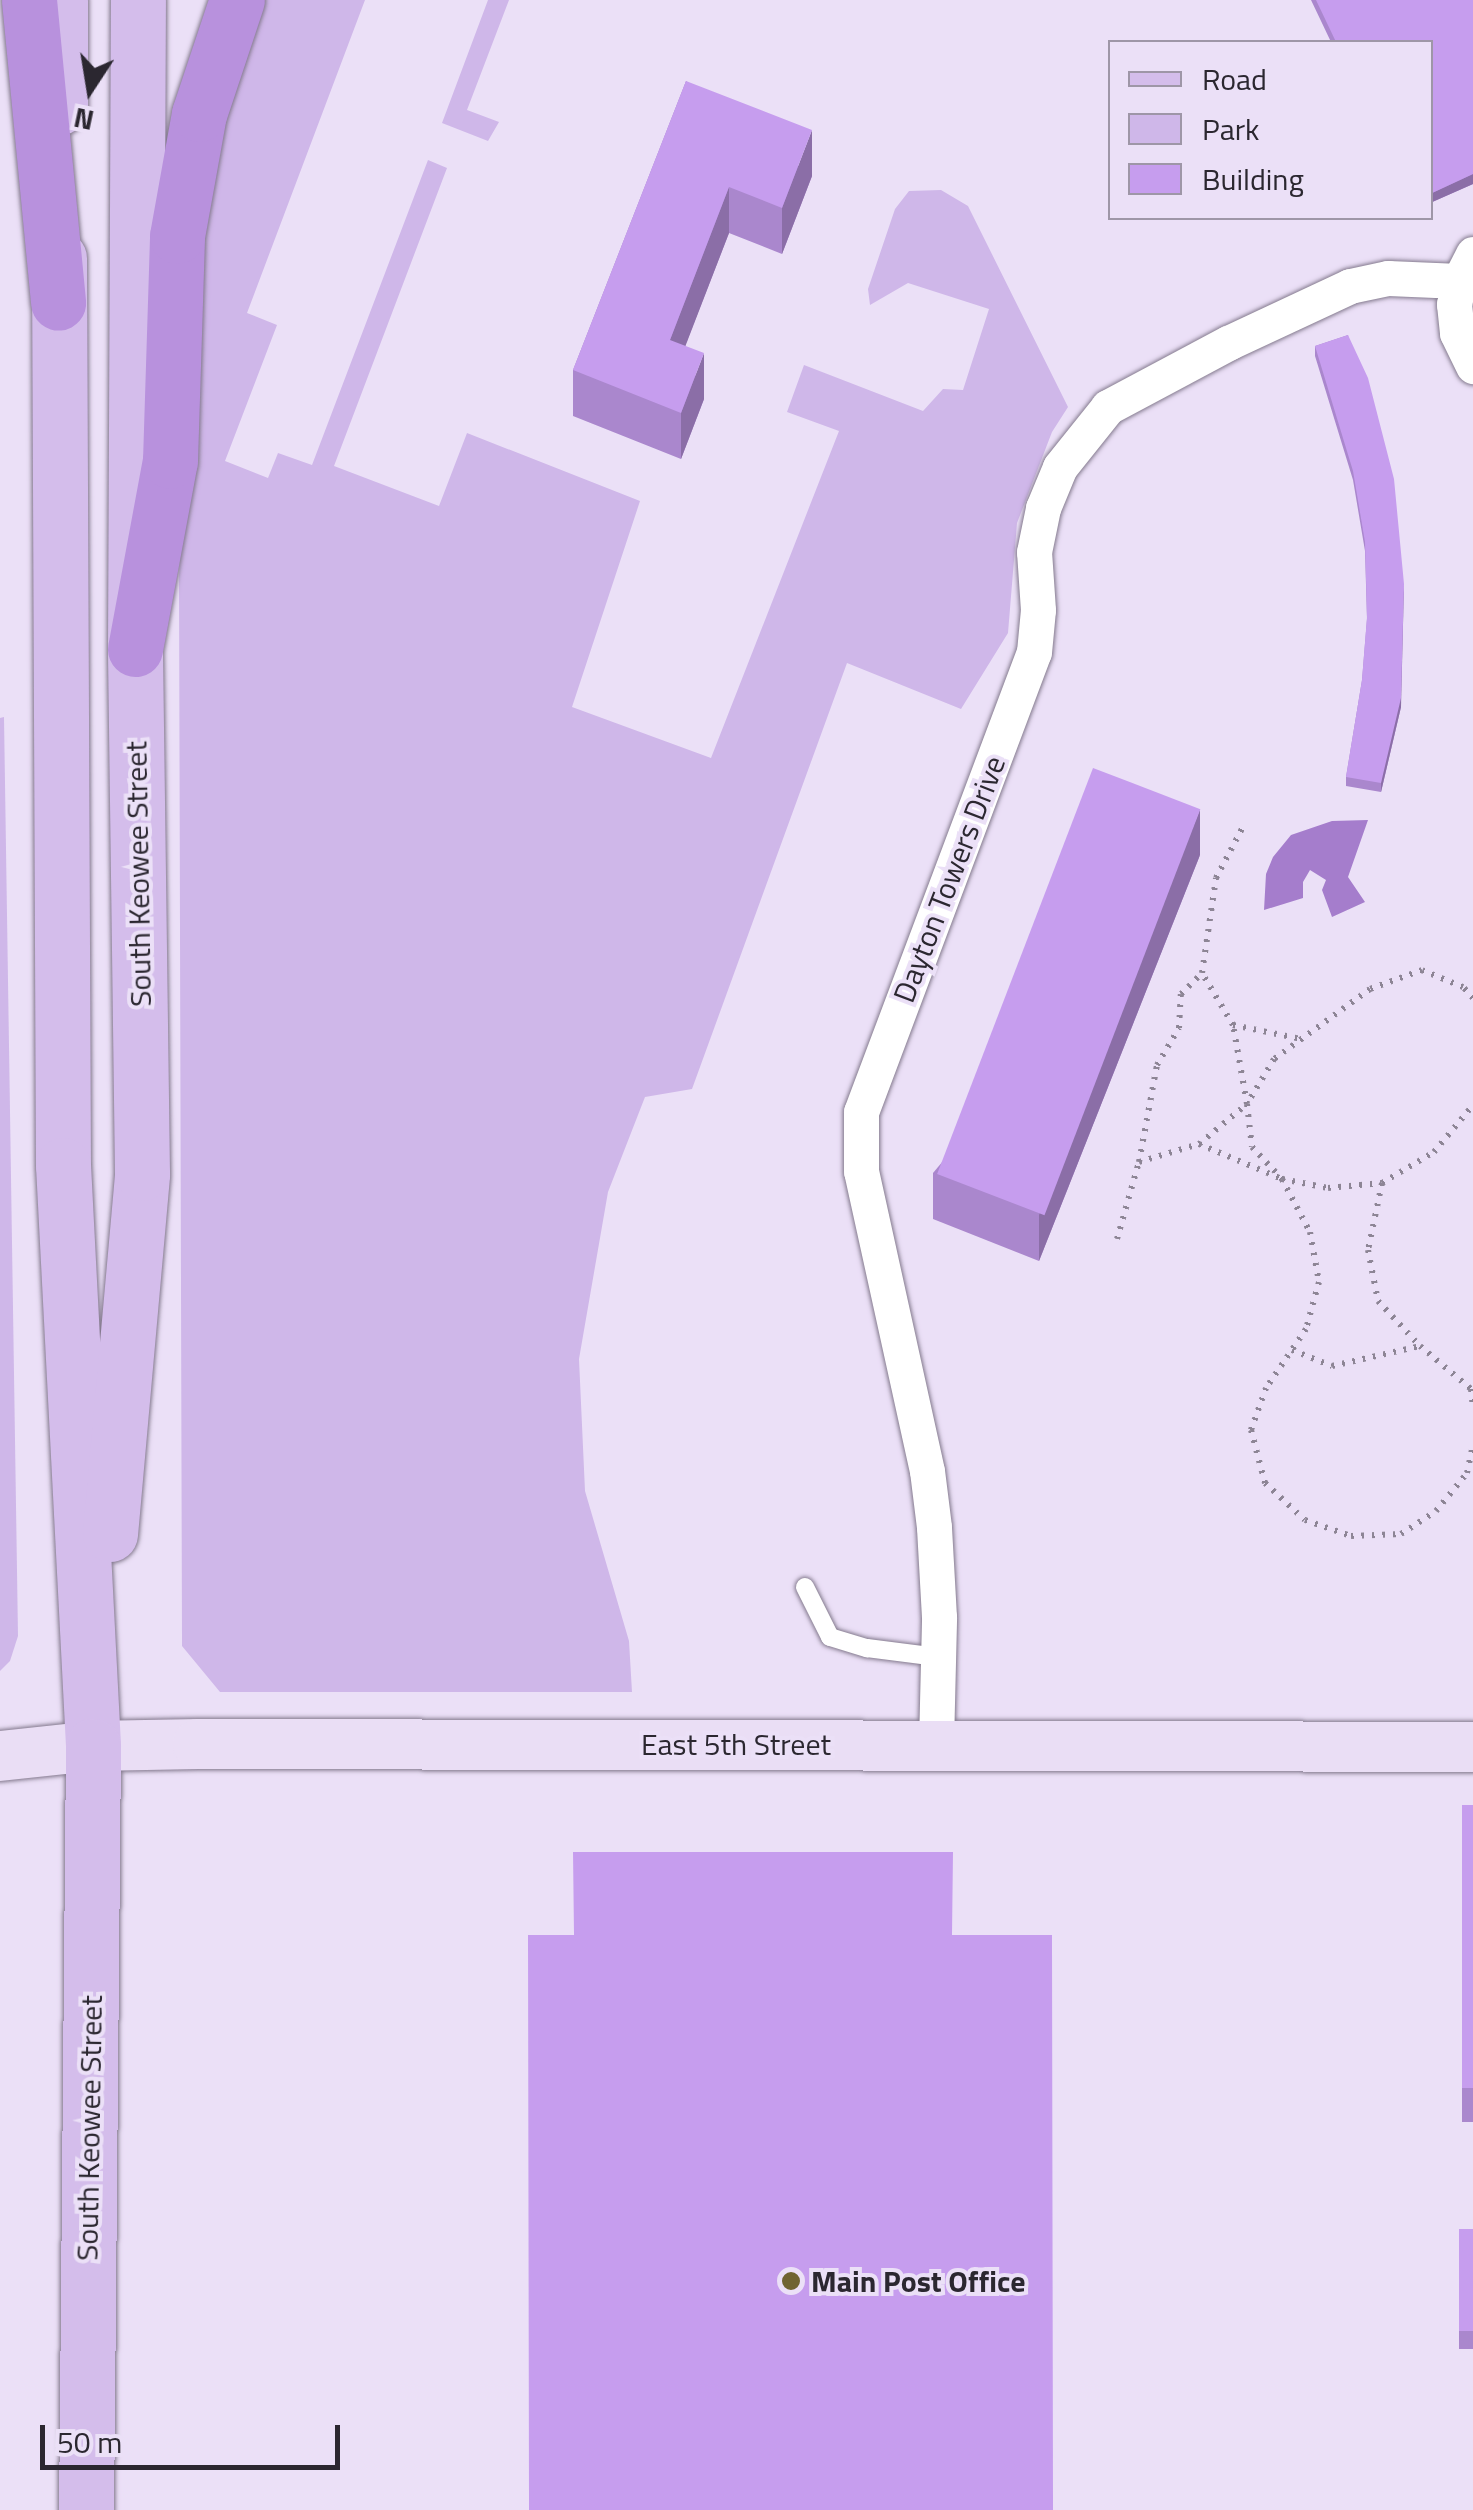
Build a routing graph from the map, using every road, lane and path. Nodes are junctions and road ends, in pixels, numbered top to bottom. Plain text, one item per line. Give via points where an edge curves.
1 (30, 0) edge
2 (60, 0) edge
3 (138, 0) edge
4 (237, 0) edge
5 (1466, 268) edge
6 (58, 303) junction
7 (1473, 366) edge
8 (135, 649) junction
9 (1245, 823) dead end
10 (1202, 973) junction
11 (1473, 998) edge
12 (1233, 1025) junction
13 (1302, 1039) junction
14 (1247, 1104) junction
15 (1473, 1105) edge
16 (1199, 1144) junction
17 (1139, 1162) junction
18 (1282, 1179) junction
19 (1382, 1183) junction
20 (1117, 1239) dead end
21 (1420, 1346) junction
22 (1292, 1350) junction
23 (1473, 1407) edge
24 (1473, 1445) edge
25 (805, 1587) dead end
26 (937, 1657) junction
27 (936, 1744) junction
28 (92, 1746) junction
29 (1473, 1746) edge
30 (0, 1756) edge
31 (86, 2510) edge

1 - 6 highway
2 - 6 main road, South Keowee Street
3 - 8 main road, South Keowee Street
4 - 8 highway via 199,114 177,236 170,461
5 - 7 street via 1454,304 1457,333
5 - 26 street, Dayton Towers Drive via 1350,286 1108,407 1060,467 1043,508 1034,552 1034,652 861,1112 860,1171 934,1527
6 - 28 main road, South Keowee Street via 64,1165
8 - 28 main road, South Keowee Street via 142,1173
9 - 10 path via 1216,878
10 - 12 path
10 - 17 path via 1180,994 1179,1028 1157,1065
11 - 13 path via 1422,970 1370,989
12 - 13 path
12 - 14 path
13 - 14 path via 1274,1059
14 - 16 path
14 - 18 path via 1252,1147
15 - 19 path via 1434,1152
16 - 17 path
16 - 18 path
17 - 20 path
18 - 19 path via 1328,1188
18 - 22 path via 1310,1232 1319,1282 1306,1329
19 - 21 path via 1368,1250 1378,1301
21 - 22 path via 1332,1366
21 - 23 path via 1471,1390
22 - 24 path via 1266,1388 1251,1430 1265,1483 1305,1520 1351,1536 1400,1534 1436,1511 1467,1473
25 - 26 lane via 830,1637
26 - 27 street, Dayton Towers Drive
27 - 28 main road, East 5th Street
27 - 29 main road, East 5th Street
28 - 30 main road, East 5th Street
28 - 31 main road, South Keowee Street

